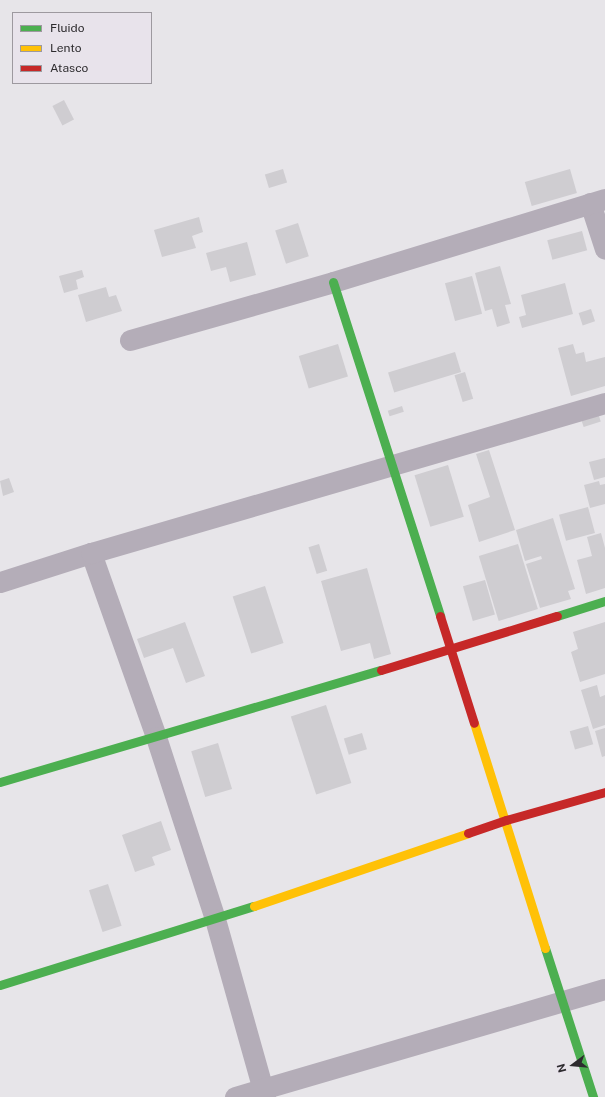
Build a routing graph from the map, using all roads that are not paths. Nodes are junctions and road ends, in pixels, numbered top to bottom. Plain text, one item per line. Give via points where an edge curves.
1 (598, 201) edge
2 (605, 249) edge
3 (333, 282) junction
4 (130, 340) dead end
5 (605, 403) edge
6 (392, 464) junction
7 (90, 553) junction
8 (0, 582) edge
9 (605, 601) edge
10 (451, 649) junction
11 (156, 737) junction
12 (0, 782) edge
13 (605, 792) edge
14 (506, 820) junction
15 (215, 919) junction
16 (0, 985) edge
17 (605, 989) edge
18 (562, 1001) junction
19 (264, 1093) edge
20 (235, 1097) edge
21 (593, 1097) edge

1 - 2 street
1 - 3 street
3 - 4 street
3 - 6 street
5 - 6 street
6 - 7 street
6 - 10 street
7 - 8 street
7 - 11 street
9 - 10 street
10 - 11 street
10 - 14 street
11 - 12 street
11 - 15 street
13 - 14 street
14 - 15 street
14 - 18 street
15 - 16 street
15 - 19 street
17 - 18 street
18 - 19 street
18 - 21 street
19 - 20 street

